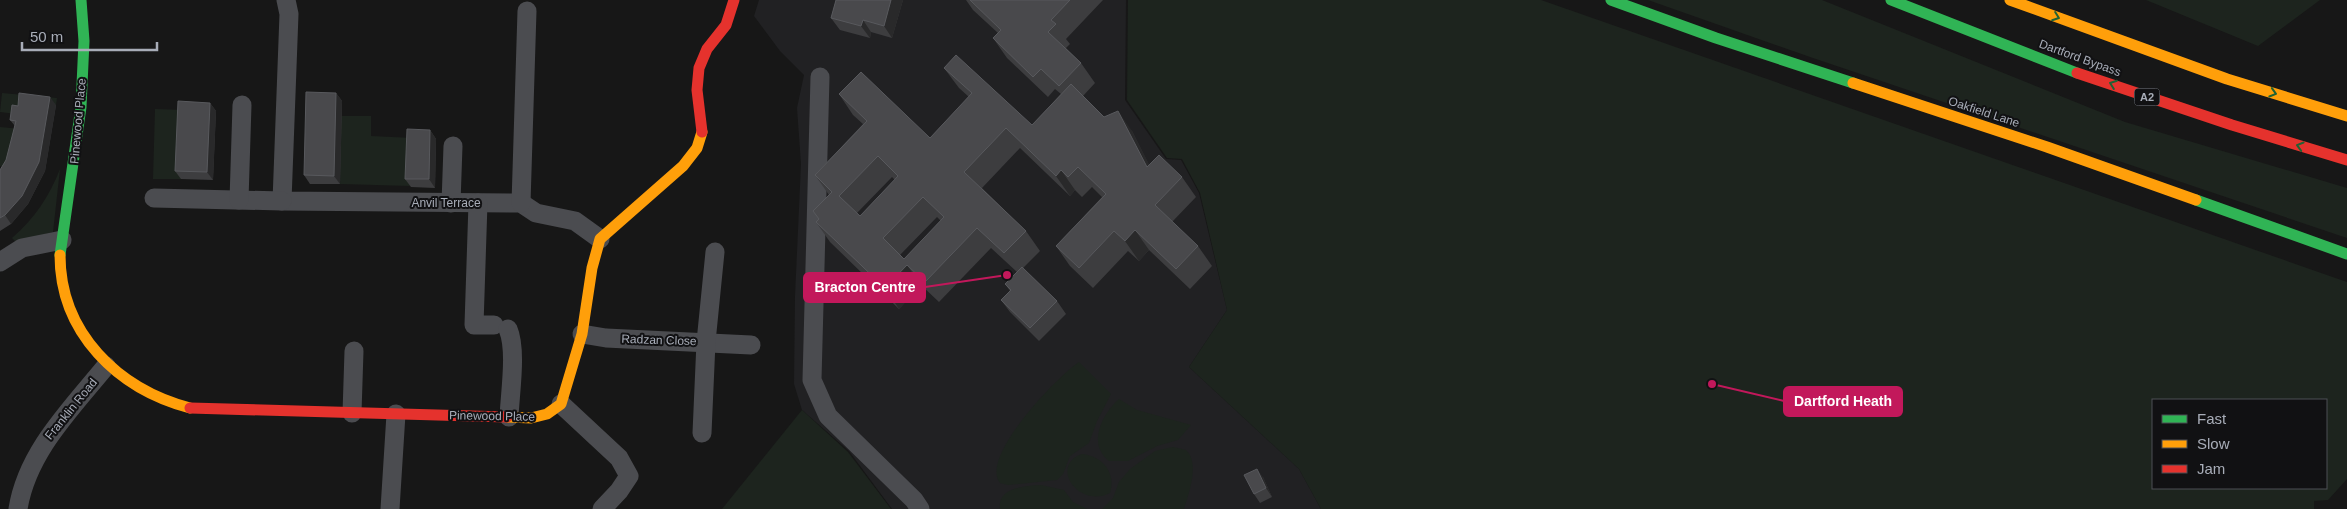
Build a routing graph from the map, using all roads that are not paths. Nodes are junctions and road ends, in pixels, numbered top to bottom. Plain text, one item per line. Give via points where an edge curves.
1 (81, 0) edge
2 (286, 0) edge
3 (734, 0) edge
4 (1611, 0) edge
5 (1879, 0) edge
6 (1891, 0) edge
7 (2010, 0) edge
8 (527, 11) dead end
9 (2098, 19) dead end
10 (1951, 25) junction
11 (820, 77) dead end
12 (2227, 79) junction
13 (242, 105) dead end
14 (2347, 116) edge
15 (453, 146) dead end
16 (2347, 160) edge
17 (154, 198) dead end
18 (239, 200) junction
19 (282, 201) junction
20 (451, 203) junction
21 (478, 203) junction
22 (521, 203) junction
23 (600, 239) junction
24 (62, 240) junction
25 (715, 252) dead end
26 (2347, 254) edge
27 (0, 262) edge
28 (582, 334) junction
29 (706, 342) junction
30 (752, 345) dead end
31 (354, 351) dead end
32 (106, 366) junction
33 (561, 404) junction
34 (352, 413) junction
35 (396, 414) junction
36 (509, 417) junction
37 (702, 433) dead end
38 (18, 509) edge
39 (390, 509) edge
40 (602, 509) edge
41 (920, 509) edge

1 - 24 main road, Pinewood Place via 84,42 78,138
2 - 19 street via 289,14
3 - 23 main road via 726,25 707,49 699,70 697,95 702,131 697,148 683,166
4 - 26 main road, Oakfield Lane via 2047,147
5 - 10 main road
6 - 10 main road, Dartford Bypass / A2
7 -> 12 main road
8 - 22 street
9 - 12 main road
16 -> 10 main road, Dartford Bypass / A2 via 2214,121
11 - 41 street via 812,380 828,416
12 -> 14 main road
13 - 18 street
15 - 20 street
17 - 18 street, Anvil Terrace
18 - 19 street, Anvil Terrace
19 - 20 street, Anvil Terrace
20 - 21 street, Anvil Terrace
21 - 22 street, Anvil Terrace
21 - 36 street via 474,325 501,327 511,336
22 - 23 street, Anvil Terrace via 536,213 575,221
23 - 28 main road
24 - 27 street via 22,248
24 - 32 main road, Pinewood Place via 60,268 72,315
25 - 29 street
28 - 29 street, Radzan Close
28 - 33 main road
29 - 30 street
29 - 37 street, Radzan Close
31 - 34 street
32 - 34 main road, Pinewood Place via 133,386 172,405 196,409
32 - 38 street, Franklin Road via 47,437 28,477
33 - 36 main road, Pinewood Place via 539,417
33 - 40 street via 619,458 629,476
34 - 35 main road, Pinewood Place
35 - 36 main road, Pinewood Place
35 - 39 street

